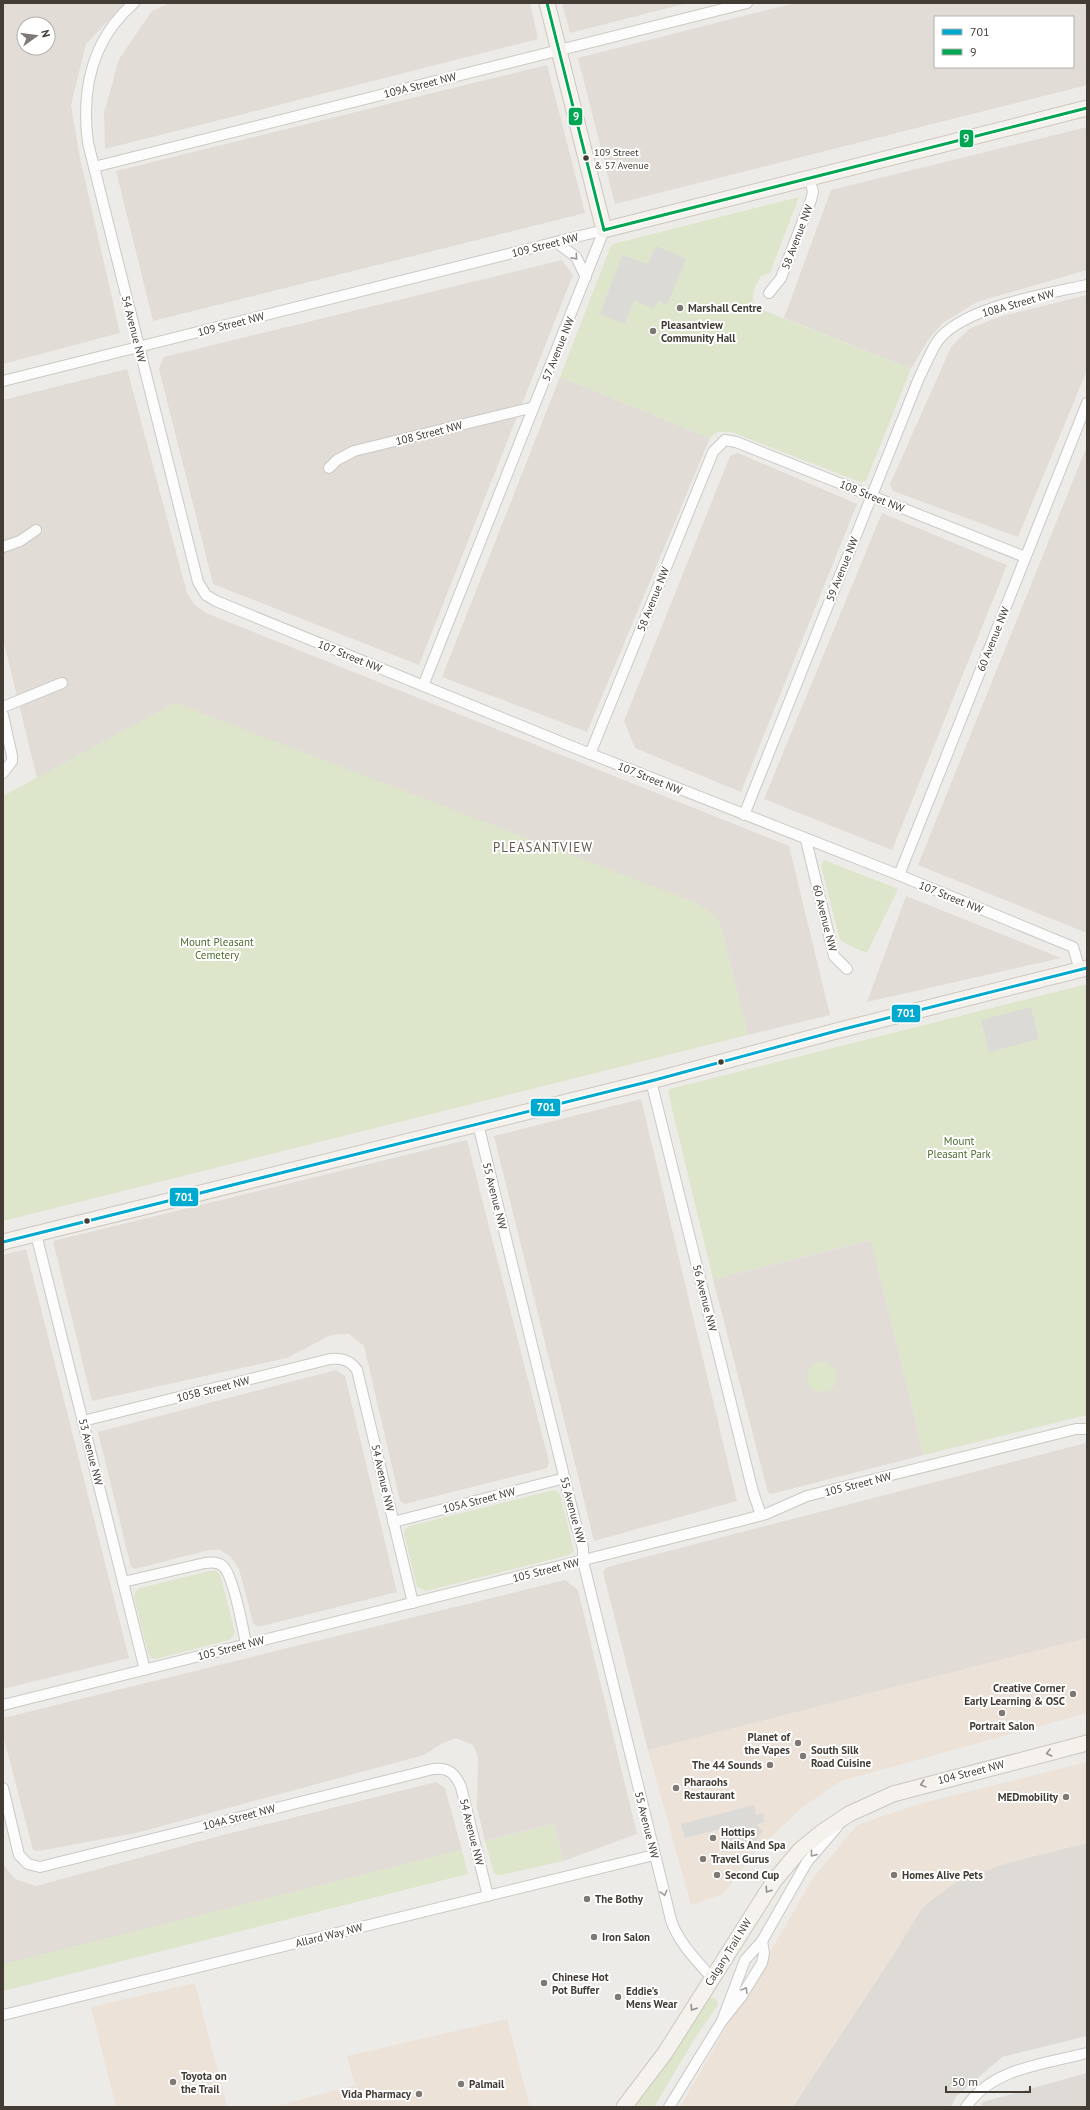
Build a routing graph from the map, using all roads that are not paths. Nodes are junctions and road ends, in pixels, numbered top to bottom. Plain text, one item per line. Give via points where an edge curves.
1 (134, 3) edge
2 (547, 3) edge
3 (747, 3) edge
4 (559, 50) junction
5 (1087, 108) edge
6 (94, 167) junction
7 (809, 177) junction
8 (604, 230) junction
9 (556, 242) junction
10 (586, 277) junction
11 (1087, 285) edge
12 (768, 293) dead end
13 (951, 329) joint
14 (138, 347) junction
15 (3, 381) edge
16 (1087, 403) edge
17 (534, 407) junction
18 (718, 445) joint
19 (330, 468) dead end
20 (872, 496) junction
21 (36, 530) dead end
22 (3, 547) edge
23 (1025, 557) junction
24 (206, 595) joint
25 (62, 683) dead end
26 (423, 686) junction
27 (3, 707) edge
28 (3, 715) edge
29 (590, 754) junction
30 (3, 773) edge
31 (744, 815) junction
32 (806, 840) junction
33 (899, 875) junction
34 (847, 969) dead end
35 (1083, 969) edge
36 (651, 1081) junction
37 (478, 1124) junction
38 (36, 1234) junction
39 (3, 1242) edge
40 (344, 1359) joint
41 (83, 1421) junction
42 (1087, 1429) edge
43 (565, 1478) junction
44 (761, 1515) junction
45 (393, 1522) junction
46 (583, 1561) junction
47 (123, 1582) junction
48 (413, 1603) junction
49 (246, 1644) junction
50 (145, 1670) junction
51 (3, 1705) edge
52 (1087, 1743) edge
53 (451, 1771) joint
54 (3, 1788) edge
55 (853, 1811) junction
56 (654, 1855) junction
57 (488, 1896) junction
58 (762, 1941) junction
59 (712, 1978) junction
60 (3, 2015) edge
61 (722, 2021) junction
62 (1087, 2053) edge
63 (624, 2107) edge
64 (669, 2107) edge
65 (966, 2107) edge

1 - 6 street, 54 Avenue NW via 104,39 95,59 86,93 84,114
2 - 4 street
3 - 4 street, 109A Street NW
4 - 6 street, 109A Street NW
4 - 8 street
5 - 7 street, 109 Street NW
6 - 14 street, 54 Avenue NW
7 - 8 street, 109 Street NW
7 - 12 street, 58 Avenue NW via 812,200 781,278
8 - 9 street, 109 Street NW
8 - 10 street, 57 Avenue NW
9 -> 10 street via 576,256
9 - 14 street, 109 Street NW
10 - 17 street, 57 Avenue NW
11 - 13 street, 108A Street NW via 991,308
13 - 20 street, 59 Avenue NW via 938,342 919,378
14 - 15 street, 109 Street NW
14 - 24 street, 54 Avenue NW via 198,582
16 - 23 street, 60 Avenue NW
17 - 19 street, 108 Street NW via 354,451 337,460
17 - 26 street, 57 Avenue NW
18 - 20 street, 108 Street NW via 725,440 736,442
18 - 29 street, 58 Avenue NW
20 - 23 street, 108 Street NW
20 - 31 street, 59 Avenue NW
21 - 22 street via 20,541
23 - 33 street, 60 Avenue NW
24 - 26 street, 107 Street NW
25 - 27 street
26 - 29 street, 107 Street NW
28 - 30 street via 12,750 12,761
29 - 31 street, 107 Street NW
31 - 32 street, 107 Street NW
32 - 33 street, 107 Street NW
32 - 34 street, 60 Avenue NW via 834,956
33 - 35 street, 107 Street NW via 1073,947
35 - 36 street
36 - 37 street
36 - 44 street, 56 Avenue NW via 753,1492
37 - 38 street
37 - 43 street, 55 Avenue NW
38 - 39 street
38 - 41 street, 53 Avenue NW
40 - 41 street, 105B Street NW via 330,1360
40 - 45 street, 54 Avenue NW via 357,1370
41 - 47 street, 53 Avenue NW
42 - 44 street, 105 Street NW via 1076,1429 808,1496
43 - 45 street, 105A Street NW
43 - 46 street, 55 Avenue NW via 582,1541
44 - 46 street, 105 Street NW
45 - 48 street, 54 Avenue NW
46 - 48 street, 105 Street NW
46 - 56 street, 55 Avenue NW
47 - 49 street via 205,1563 217,1563 225,1569 230,1578
47 - 50 street, 53 Avenue NW
48 - 49 street, 105 Street NW
49 - 50 street, 105 Street NW
50 - 51 street, 105 Street NW
52 -> 55 street, 104 Street NW via 912,1787
53 - 54 street, 104A Street NW via 433,1769 48,1866 28,1864 17,1850
53 - 57 street, 54 Avenue NW via 461,1787
55 -> 58 street, Calgary Trail NW via 806,1862
55 -> 59 street, Calgary Trail NW via 807,1844 787,1864 751,1915
56 - 57 street, Allard Way NW
56 -> 59 street, 55 Avenue NW via 673,1926 689,1951
57 - 60 street, Allard Way NW
58 - 61 street, Calgary Trail NW via 750,1952 741,1967
61 -> 58 street, Calgary Trail NW via 741,1997 762,1962
59 -> 63 street, Calgary Trail NW via 665,2053
61 - 64 street, Calgary Trail NW
62 - 65 street via 1006,2074 980,2090

